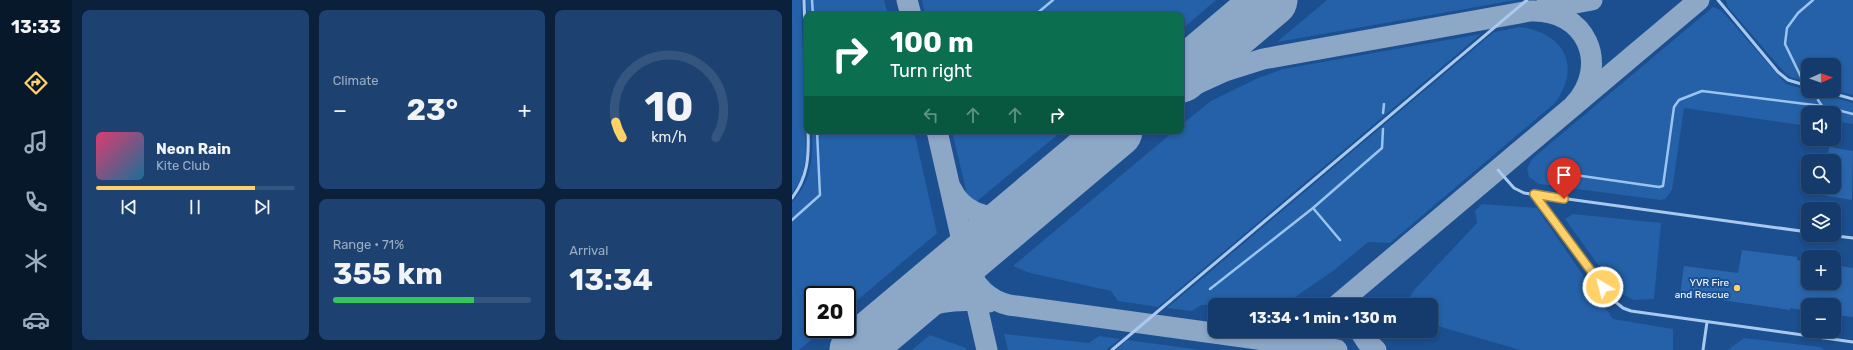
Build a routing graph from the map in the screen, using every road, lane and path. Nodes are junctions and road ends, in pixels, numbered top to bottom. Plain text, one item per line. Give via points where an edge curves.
1 (804, 0) edge
2 (1527, 0) edge
3 (1718, 0) edge
4 (804, 12) edge
5 (1801, 84) edge
6 (1841, 96) edge
7 (1853, 99) edge
8 (808, 134) edge
9 (1498, 170) dead end
10 (1534, 194) junction
11 (792, 198) edge
12 (1801, 231) edge
13 (1841, 237) edge
14 (1853, 238) edge
15 (1707, 322) junction
16 (1853, 342) edge
17 (1112, 350) edge
18 (1703, 350) edge

1 - 4 lane
2 - 17 lane
3 - 5 lane via 1778,72 1788,80
6 - 7 lane
8 - 11 lane via 806,174
9 - 10 lane via 1518,192
10 - 12 lane
10 - 15 lane via 1617,304 1631,311
13 - 14 lane
15 - 16 lane
15 - 18 lane

